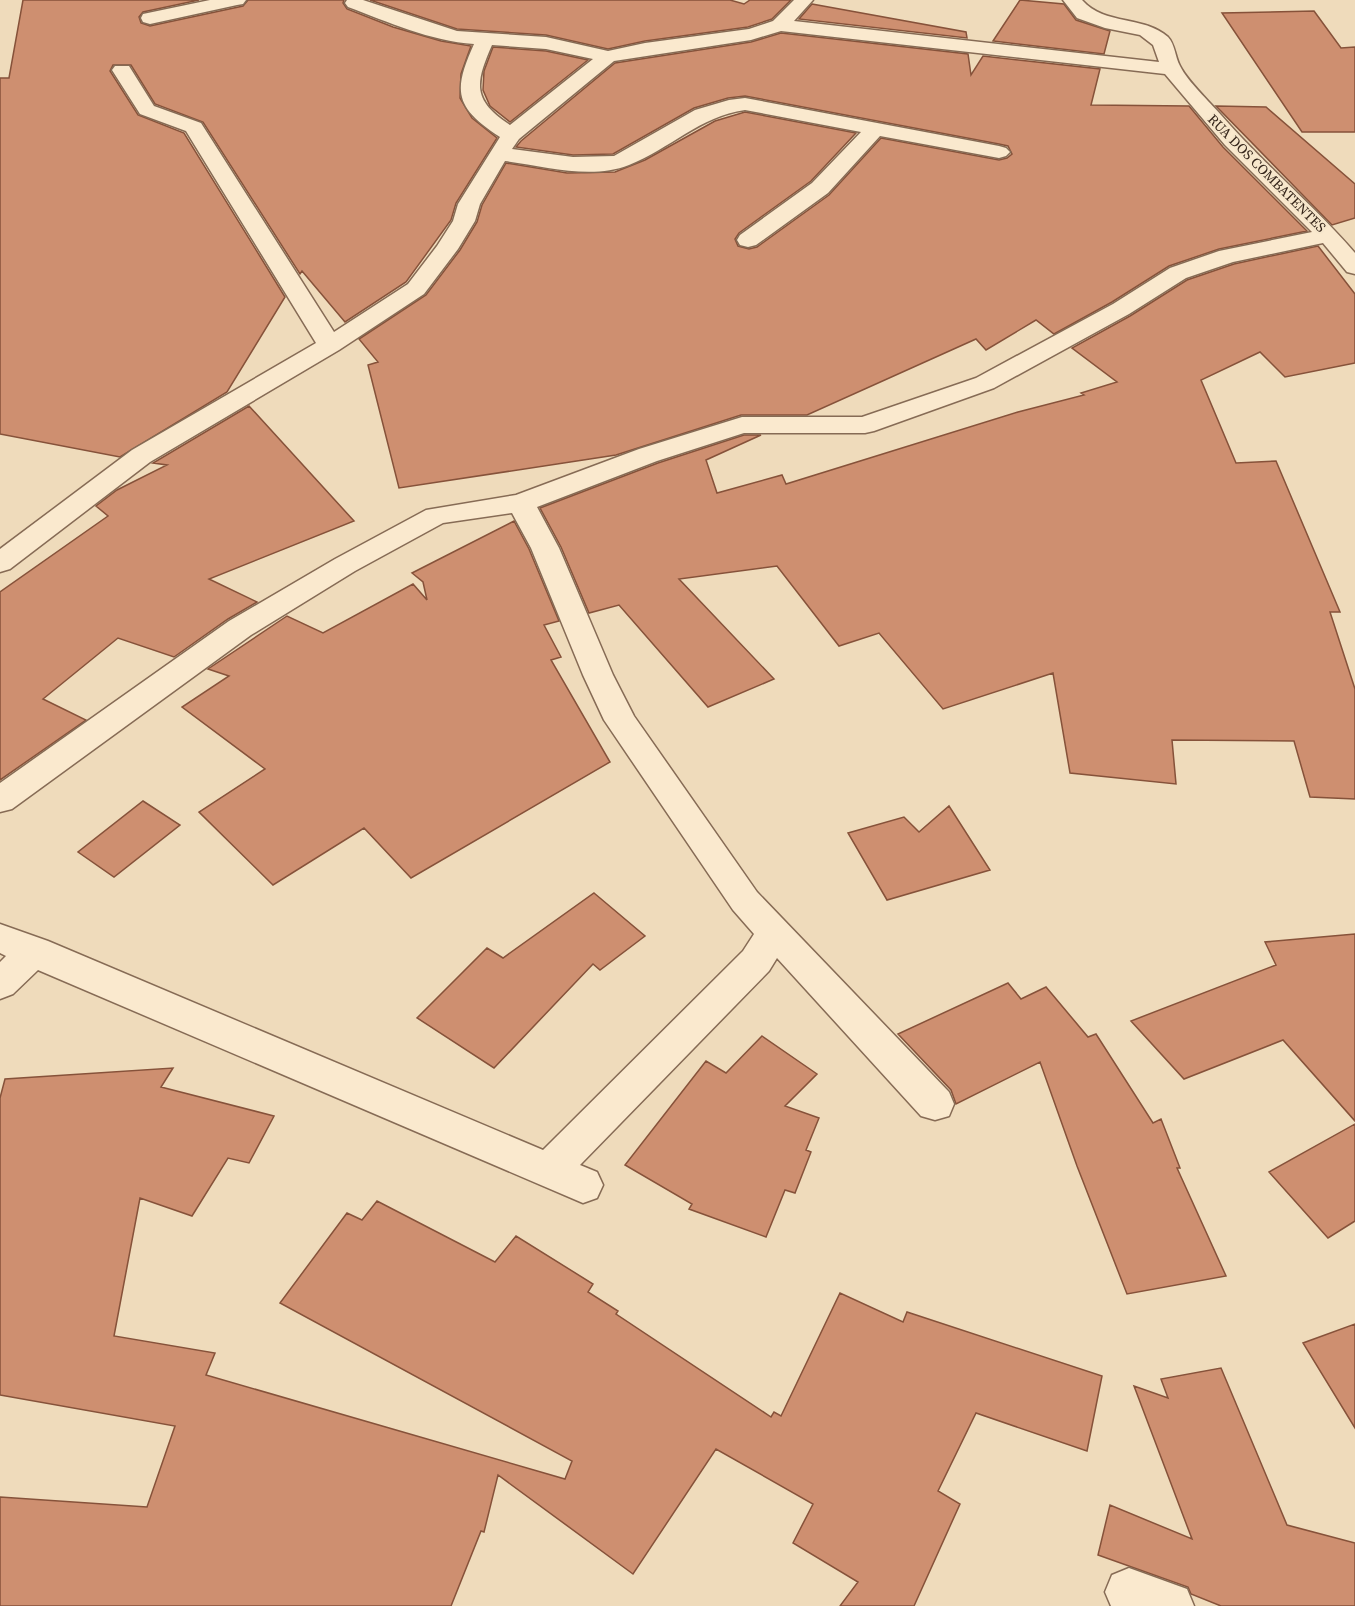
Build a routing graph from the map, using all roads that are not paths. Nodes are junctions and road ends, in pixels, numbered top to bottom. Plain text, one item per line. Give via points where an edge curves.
1 (237, 0) edge
2 (804, 0) edge
3 (1072, 0) edge
4 (354, 3) dead end
5 (150, 18) dead end
6 (780, 25) junction
7 (485, 39) junction
8 (608, 57) junction
9 (1171, 69) junction
10 (122, 70) dead end
11 (876, 129) junction
12 (511, 135) junction
13 (999, 152) dead end
14 (498, 154) junction
15 (1328, 234) junction
16 (748, 240) dead end
17 (1355, 267) edge
18 (330, 345) junction
19 (521, 503) junction
20 (0, 563) edge
21 (0, 800) edge
22 (774, 932) junction
23 (0, 938) edge
24 (34, 951) junction
25 (0, 984) edge
26 (935, 1104) dead end
27 (549, 1170) junction
28 (583, 1185) dead end

1 - 5 street
2 - 6 street
3 - 9 street, RUA DOS COMBATENTES via 1084,14 1146,31 1162,42
4 - 7 street via 432,31
6 - 8 street via 751,34 645,48
6 - 9 street via 909,43
7 - 8 street via 546,43
7 - 12 street via 469,84 472,100 491,122
8 - 12 street
9 - 15 street, RUA DOS COMBATENTES via 1232,141
10 - 18 street via 147,110 194,127
11 - 13 street
11 - 14 street via 746,104 724,105 704,112 619,161 596,165
11 - 16 street via 820,188
12 - 14 street
14 - 18 street via 447,249 416,289
15 - 17 street, RUA DOS COMBATENTES
15 - 19 street via 1227,256 1178,273 1121,309 985,383 865,425 742,425
18 - 20 street via 141,456
19 - 21 street via 436,516 345,565 240,628
19 - 22 street via 545,548 620,720 745,901
22 - 26 street
22 - 27 street via 756,961
23 - 24 street
24 - 25 street
24 - 27 street
27 - 28 street

